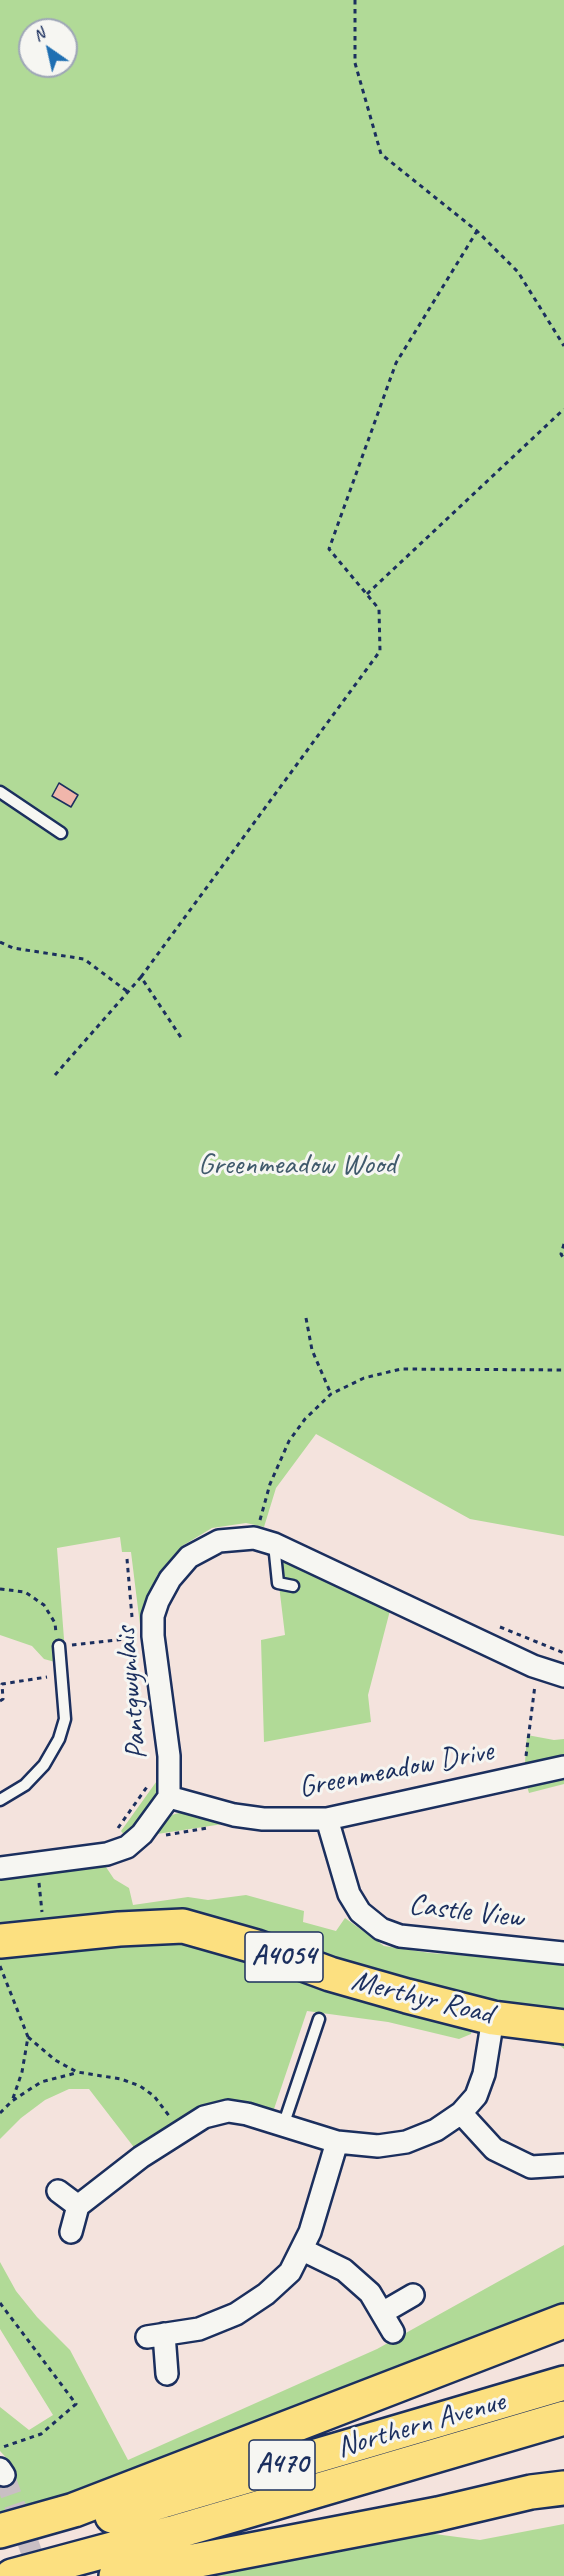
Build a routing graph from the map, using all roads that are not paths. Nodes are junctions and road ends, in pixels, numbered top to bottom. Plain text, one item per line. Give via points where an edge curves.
1 (0, 792) edge
2 (61, 833) dead end
3 (264, 1541) junction
4 (293, 1586) dead end
5 (58, 1646) road end
6 (564, 1676) edge
7 (564, 1767) edge
8 (169, 1797) junction
9 (0, 1800) edge
10 (327, 1819) junction
11 (0, 1868) edge
12 (0, 1941) edge
13 (564, 1953) edge
14 (493, 2018) junction
15 (319, 2019) dead end
16 (564, 2027) edge
17 (461, 2113) junction
18 (283, 2126) junction
19 (337, 2142) junction
20 (564, 2165) edge
21 (58, 2191) dead end
22 (78, 2206) junction
23 (71, 2232) dead end
24 (303, 2250) junction
25 (413, 2295) dead end
26 (382, 2313) junction
27 (564, 2321) edge
28 (393, 2332) dead end
29 (167, 2374) dead end
30 (564, 2383) edge
31 (564, 2418) edge
32 (564, 2488) edge
33 (564, 2510) edge
34 (438, 2514) junction
35 (0, 2531) edge
36 (0, 2545) edge
37 (12, 2576) edge
38 (116, 2576) edge

1 - 2 lane
3 - 4 lane via 279,1583
3 - 6 street, Pantgwynlais via 538,1668
3 - 8 street, Pantgwynlais via 219,1541 189,1557 170,1579 143,1637 169,1756
5 - 9 lane via 65,1719 59,1739 44,1765 25,1785
7 - 10 street, Greenmeadow Drive
8 - 10 street, Greenmeadow Drive via 234,1815
8 - 11 street, Pantgwynlais via 147,1828 127,1847 98,1856
10 - 13 street, Castle View via 349,1894 360,1912 381,1929 400,1936
12 - 14 main road, Merthyr Road / A4054 via 183,1926 257,1947 330,1974
14 - 16 main road, Merthyr Road / A4054
14 - 17 street via 484,2074 476,2096
15 - 18 lane
17 - 19 street via 436,2130 406,2142 378,2146
17 - 20 street via 494,2149 531,2167
18 - 19 street
18 - 22 street via 228,2111 204,2117
19 - 24 street
21 - 22 street
22 - 23 street
24 - 26 street via 344,2270 370,2294
24 - 29 street via 290,2272 236,2314 199,2329 156,2336
25 - 26 street
26 - 28 street
27 - 35 main road via 74,2510
30 - 36 main road, Northern Avenue / A470 via 152,2505
31 - 37 main road, Northern Avenue / A470
32 - 34 main road
33 - 34 main road
34 - 38 main road

